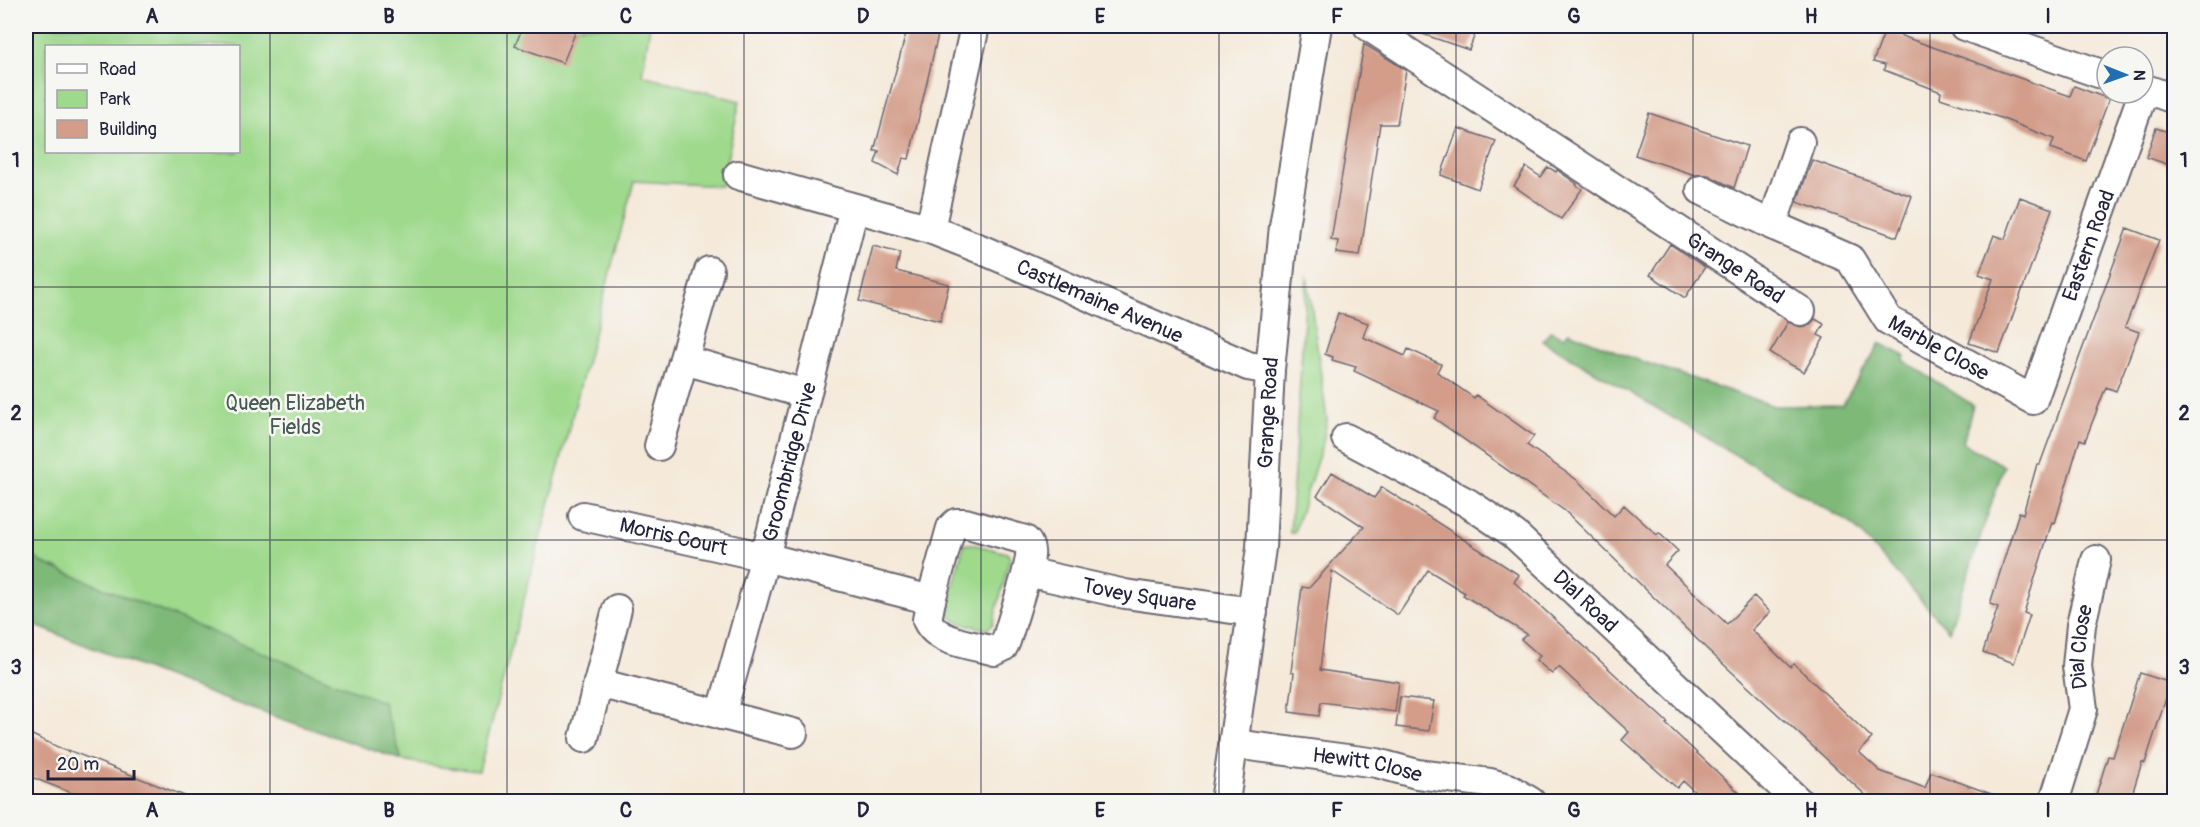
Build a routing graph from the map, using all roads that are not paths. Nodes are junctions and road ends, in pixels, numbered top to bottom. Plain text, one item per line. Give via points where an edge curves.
1 (975, 26) edge
2 (1317, 26) edge
3 (1368, 26) edge
4 (1964, 26) edge
5 (2095, 72) edge
6 (2155, 94) edge
7 (2175, 99) edge
8 (2138, 105) edge
9 (1800, 142) dead end
10 (738, 175) dead end
11 (1701, 190) dead end
12 (854, 208) junction
13 (1772, 225) junction
14 (930, 229) junction
15 (709, 271) dead end
16 (1801, 311) dead end
17 (684, 360) junction
18 (1270, 370) junction
19 (806, 394) junction
20 (2033, 400) joint
21 (1346, 438) dead end
22 (659, 447) dead end
23 (583, 516) dead end
24 (765, 557) junction
25 (2096, 560) dead end
26 (1026, 572) junction
27 (932, 600) junction
28 (617, 609) dead end
29 (1253, 612) junction
30 (598, 682) junction
31 (721, 715) junction
32 (793, 733) dead end
33 (584, 738) dead end
34 (1234, 744) junction
35 (1226, 801) edge
36 (1531, 801) edge
37 (1799, 801) edge
38 (2054, 801) edge

1 - 14 street
2 - 18 street, Grange Road via 1284,226
3 - 16 street, Grange Road
4 - 5 street
6 - 7 street
8 - 20 street, Eastern Road
9 - 13 street
10 - 12 street, Castlemaine Avenue
11 - 13 street, Marble Close
12 - 14 street, Castlemaine Avenue
12 - 19 street, Groombridge Drive
13 - 20 street, Marble Close via 1850,259 1888,320
14 - 18 street, Castlemaine Avenue via 1248,366
15 - 17 street
17 - 19 street
17 - 22 street
18 - 29 street, Grange Road via 1261,548
19 - 24 street, Groombridge Drive
21 - 37 street, Dial Road via 1468,503 1514,534
23 - 24 street, Morris Court
24 - 27 street
24 - 31 street, Groombridge Drive
25 - 38 street, Dial Close via 2081,625 2077,666 2083,709
26 - 27 street via 1006,641 997,651 934,632 927,620
26 - 27 street via 1031,550 1023,539 956,523 951,528
26 - 29 street, Tovey Square via 1120,593
28 - 30 street
29 - 34 street, Grange Road
30 - 31 street
30 - 33 street
31 - 32 street
34 - 35 street, Grange Road
34 - 36 street, Hewitt Close via 1494,784

